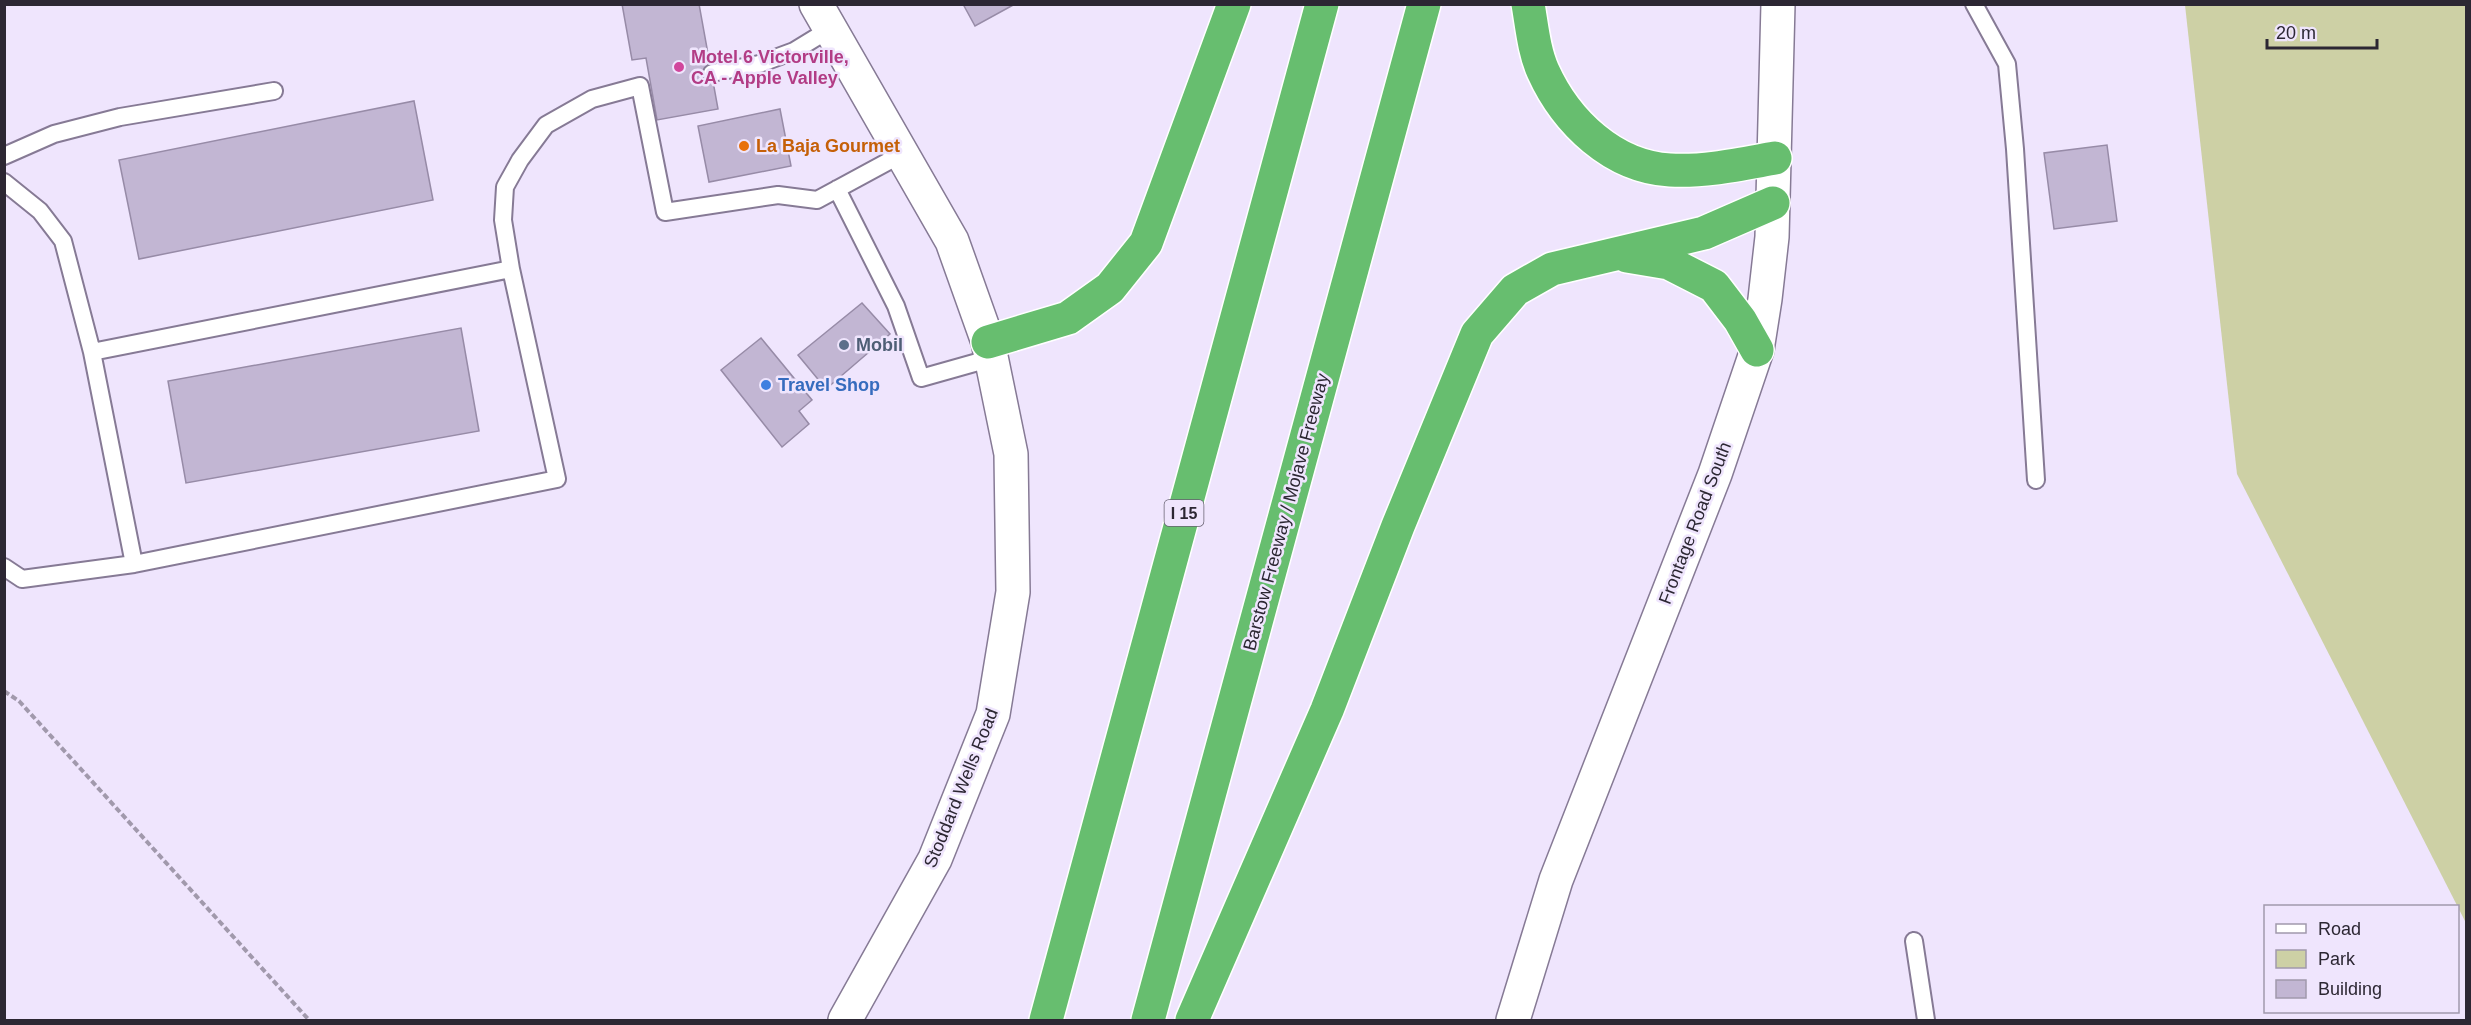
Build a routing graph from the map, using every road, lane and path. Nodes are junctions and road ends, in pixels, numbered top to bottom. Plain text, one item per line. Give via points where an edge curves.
1 (1234, 4) edge
2 (1322, 4) edge
3 (1424, 4) edge
4 (1528, 4) edge
5 (1778, 4) edge
6 (1974, 4) edge
7 (824, 12) edge
8 (712, 73) dead end
9 (274, 91) dead end
10 (902, 154) junction
11 (4, 156) edge
12 (1775, 158) junction
13 (4, 182) edge
14 (837, 189) junction
15 (1773, 203) junction
16 (1619, 254) junction
17 (511, 269) junction
18 (990, 350) junction
19 (1757, 350) junction
20 (92, 352) junction
21 (2036, 480) dead end
22 (134, 564) junction
23 (4, 567) edge
24 (4, 691) edge
25 (1914, 941) dead end
26 (309, 1020) edge
27 (845, 1020) edge
28 (1046, 1020) edge
29 (1148, 1020) edge
30 (1192, 1020) edge
31 (1513, 1020) edge
32 (1926, 1020) edge

1 - 18 highway via 1146,243 1110,288 1068,318
2 - 28 highway, I 15
3 - 29 highway, Barstow Freeway / Mojave Freeway
4 - 12 highway via 1543,70 1558,97 1576,122 1611,151 1632,163 1670,170 1708,169
5 - 12 street, Frontage Road South
6 - 21 lane via 2007,64
7 - 8 lane via 794,51 759,64
7 - 10 street, Stoddard Wells Road
9 - 11 lane via 120,117 54,134
10 - 14 lane
10 - 18 street, Stoddard Wells Road via 952,241
12 - 15 street, Frontage Road South
13 - 20 lane via 40,212 63,241
14 - 17 lane via 817,200 778,195 665,212 646,85 592,99 546,125 520,160 505,187 503,220
14 - 18 lane via 896,306 921,378
15 - 16 highway via 1704,233
15 - 19 street, Frontage Road South
16 - 19 highway via 1669,263 1714,286
16 - 30 highway via 1551,269 1515,291 1477,334 1327,710
17 - 20 lane
17 - 22 lane via 557,479
18 - 27 street, Stoddard Wells Road via 1011,454 1013,592 993,714 935,859
19 - 31 street, Frontage Road South via 1715,474 1556,880
20 - 22 lane
22 - 23 lane via 22,579
24 - 26 path via 19,701
25 - 32 lane

